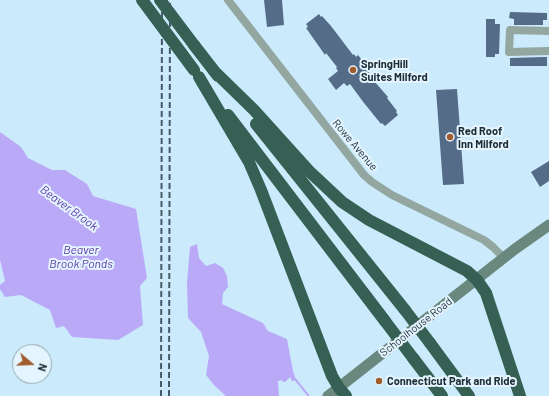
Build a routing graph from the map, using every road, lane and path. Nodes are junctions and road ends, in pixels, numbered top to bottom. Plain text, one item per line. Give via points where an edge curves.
1 (142, 0) edge
2 (160, 0) edge
3 (228, 0) edge
4 (549, 31) edge
5 (549, 51) edge
6 (213, 70) junction
7 (196, 73) junction
8 (549, 225) edge
9 (504, 258) junction
10 (477, 280) junction
11 (342, 392) edge
12 (328, 396) edge
13 (442, 396) edge
14 (469, 396) edge
15 (520, 396) edge

1 - 7 highway, bridge
2 - 6 highway, bridge
3 - 9 street, Rowe Avenue via 364,175 392,195 484,240
4 - 5 street via 510,30 509,52
6 - 10 highway via 342,202 368,220 467,271
6 - 14 highway, bridge via 405,310
7 - 11 highway via 249,162 332,376
7 - 13 highway, bridge
8 - 9 main road, Schoolhouse Road
9 - 10 main road, Schoolhouse Road
10 - 11 main road, Schoolhouse Road
10 - 15 highway via 486,294
11 - 12 main road, Schoolhouse Road

